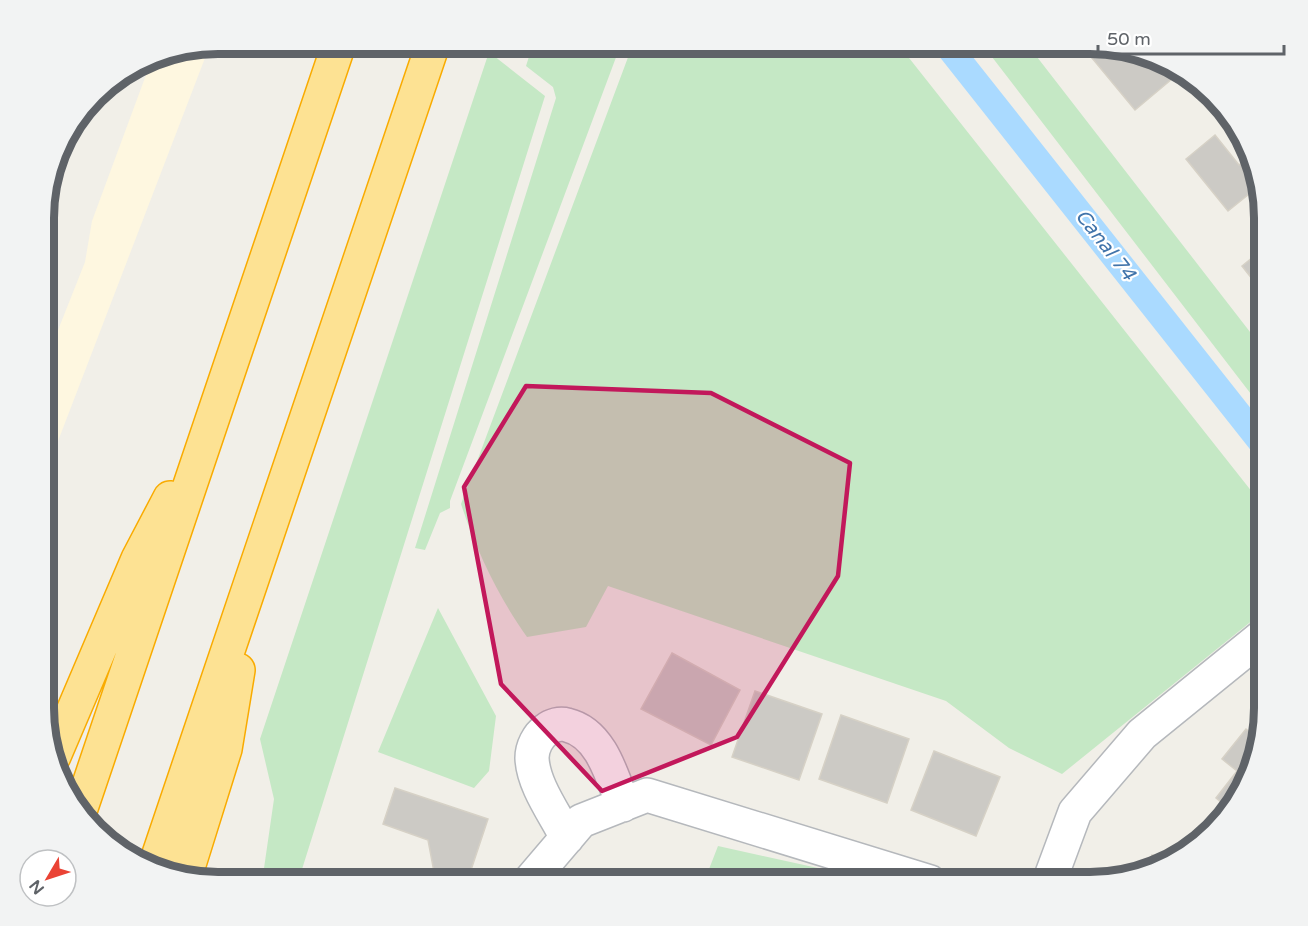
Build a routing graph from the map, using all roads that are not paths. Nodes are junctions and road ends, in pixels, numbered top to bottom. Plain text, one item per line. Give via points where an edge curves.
1 (336, 54) edge
2 (430, 54) edge
3 (210, 425) junction
4 (252, 580) junction
5 (1254, 643) edge
6 (59, 745) edge
7 (83, 801) edge
8 (623, 805) junction
9 (567, 838) junction
10 (157, 860) edge
11 (187, 869) edge
12 (538, 872) edge
13 (879, 872) edge
14 (1053, 872) edge

1 - 3 highway
2 - 4 highway
3 - 6 highway via 138,558
3 - 7 highway
4 - 10 highway
4 - 11 highway via 225,749
5 - 14 street via 1142,734 1075,812
8 - 9 street via 581,822
8 - 9 street via 595,742 579,728 560,724 547,728 536,740 532,757 538,781
8 - 13 street via 647,795
9 - 12 street

